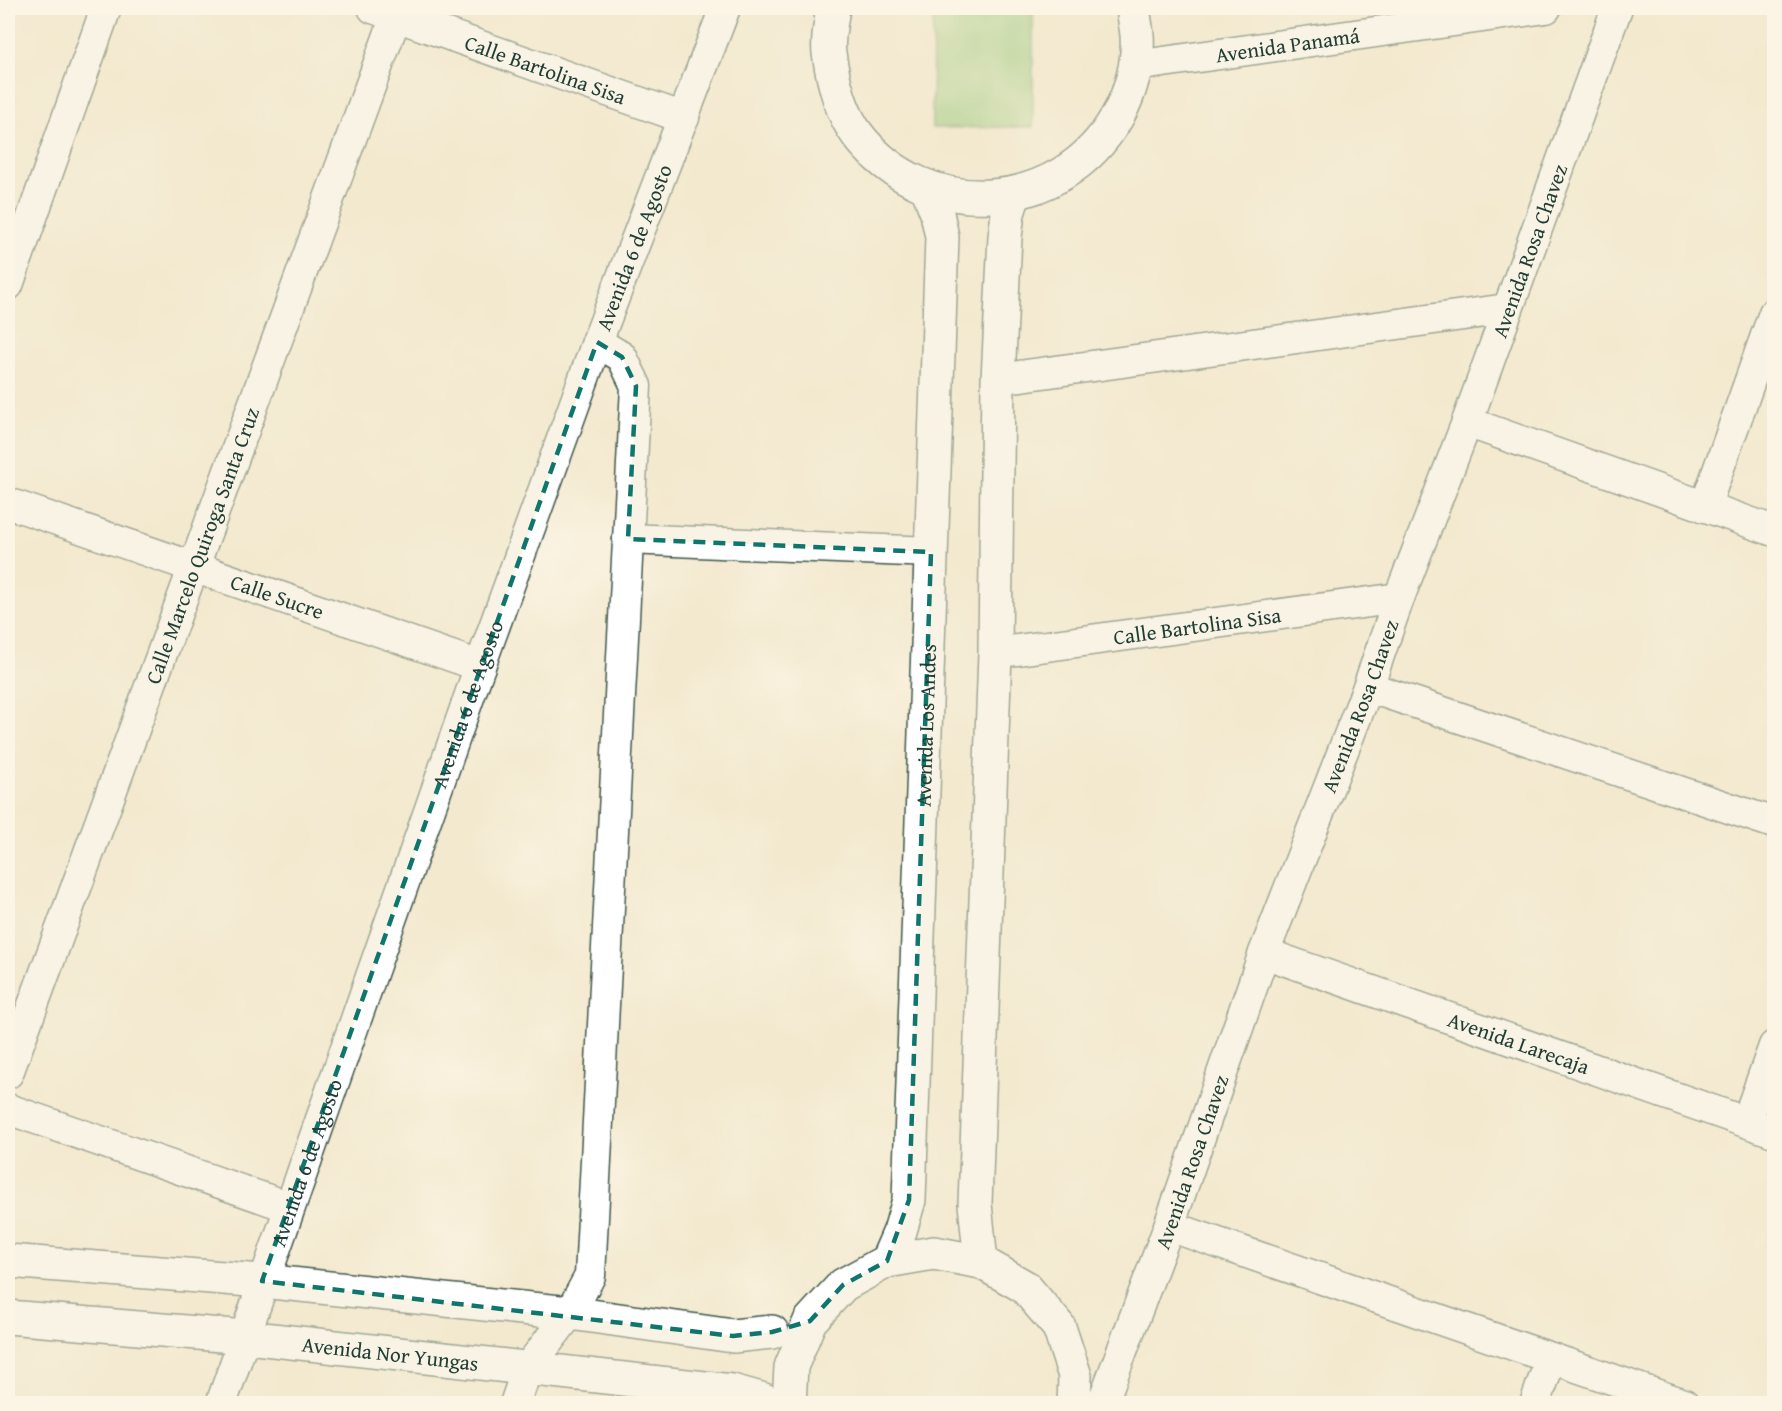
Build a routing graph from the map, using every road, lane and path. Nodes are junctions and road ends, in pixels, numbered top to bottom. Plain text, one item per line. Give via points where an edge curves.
1 (106, 8) edge
2 (725, 8) edge
3 (833, 8) edge
4 (1133, 8) edge
5 (1546, 8) edge
6 (1617, 8) edge
7 (405, 14) edge
8 (1135, 66) junction
9 (684, 118) junction
10 (927, 187) junction
11 (1014, 194) junction
12 (20, 211) edge
13 (8, 285) edge
14 (1507, 309) junction
15 (1774, 313) edge
16 (597, 342) junction
17 (998, 379) junction
18 (1467, 422) junction
19 (8, 503) edge
20 (1705, 507) junction
21 (1774, 531) edge
22 (628, 539) junction
23 (931, 552) junction
24 (193, 567) junction
25 (1399, 598) junction
26 (995, 653) junction
27 (480, 666) junction
28 (1368, 687) junction
29 (1774, 823) edge
30 (1264, 953) junction
31 (1774, 1046) edge
32 (8, 1073) edge
33 (8, 1108) edge
34 (1747, 1121) junction
35 (1774, 1132) edge
36 (289, 1207) junction
37 (1169, 1226) junction
38 (8, 1261) edge
39 (887, 1261) junction
40 (981, 1262) junction
41 (262, 1281) junction
42 (570, 1313) junction
43 (8, 1317) edge
44 (810, 1321) junction
45 (772, 1332) joint
46 (245, 1337) junction
47 (1551, 1358) junction
48 (527, 1369) junction
49 (221, 1404) edge
50 (515, 1404) edge
51 (769, 1404) edge
52 (789, 1404) edge
53 (1074, 1404) edge
54 (1102, 1404) edge
55 (1535, 1404) edge
56 (1684, 1404) edge

1 - 12 street
2 - 9 street, Avenida 6 de Agosto
3 - 10 street via 829,50 837,94 857,133 888,165
4 - 8 street via 1137,36
5 - 8 street, Avenida Panamá
6 - 14 street, Avenida Rosa Chavez
7 - 9 street, Calle Bartolina Sisa
7 - 24 street, Calle Marcelo Quiroga Santa Cruz
8 - 11 street via 1126,102 1107,135 1081,162 1050,183
9 - 16 street, Avenida 6 de Agosto
10 - 11 street via 970,197
10 - 23 street, Avenida Los Andes via 942,237
11 - 17 street via 1005,237
12 - 13 street
14 - 17 street
14 - 18 street, Avenida Rosa Chavez
15 - 20 street
16 - 22 street via 622,357 636,386
16 - 27 street, Avenida 6 de Agosto
17 - 26 street
18 - 20 street
18 - 25 street, Avenida Rosa Chavez
19 - 24 street, Calle Sucre
20 - 21 street
22 - 23 street
22 - 42 street via 590,1276
23 - 39 street, Avenida Los Andes via 909,1200
24 - 27 street, Calle Sucre
24 - 32 street, Calle Marcelo Quiroga Santa Cruz
25 - 26 street, Calle Bartolina Sisa
25 - 28 street, Avenida Rosa Chavez
26 - 40 street via 975,1204
27 - 36 street, Avenida 6 de Agosto
28 - 29 street
28 - 30 street, Avenida Rosa Chavez
30 - 34 street, Avenida Larecaja
30 - 37 street, Avenida Rosa Chavez
31 - 34 street
33 - 36 street
34 - 35 street, Avenida Larecaja
36 - 41 street, Avenida 6 de Agosto
37 - 47 street
37 - 54 street, Avenida Rosa Chavez
38 - 41 street
39 - 40 street via 933,1253
39 - 44 street via 843,1285
40 - 53 street via 1025,1287 1059,1327 1075,1376
41 - 42 street
41 - 46 street, Avenida 6 de Agosto
42 - 45 street via 733,1336
42 - 48 street
43 - 46 street, Avenida Nor Yungas
44 - 45 street
44 - 52 street via 791,1367
46 - 48 street, Avenida Nor Yungas
46 - 49 street, Avenida 6 de Agosto
47 - 55 street
47 - 56 street
48 - 50 street
48 - 51 street, Avenida Nor Yungas via 732,1391

